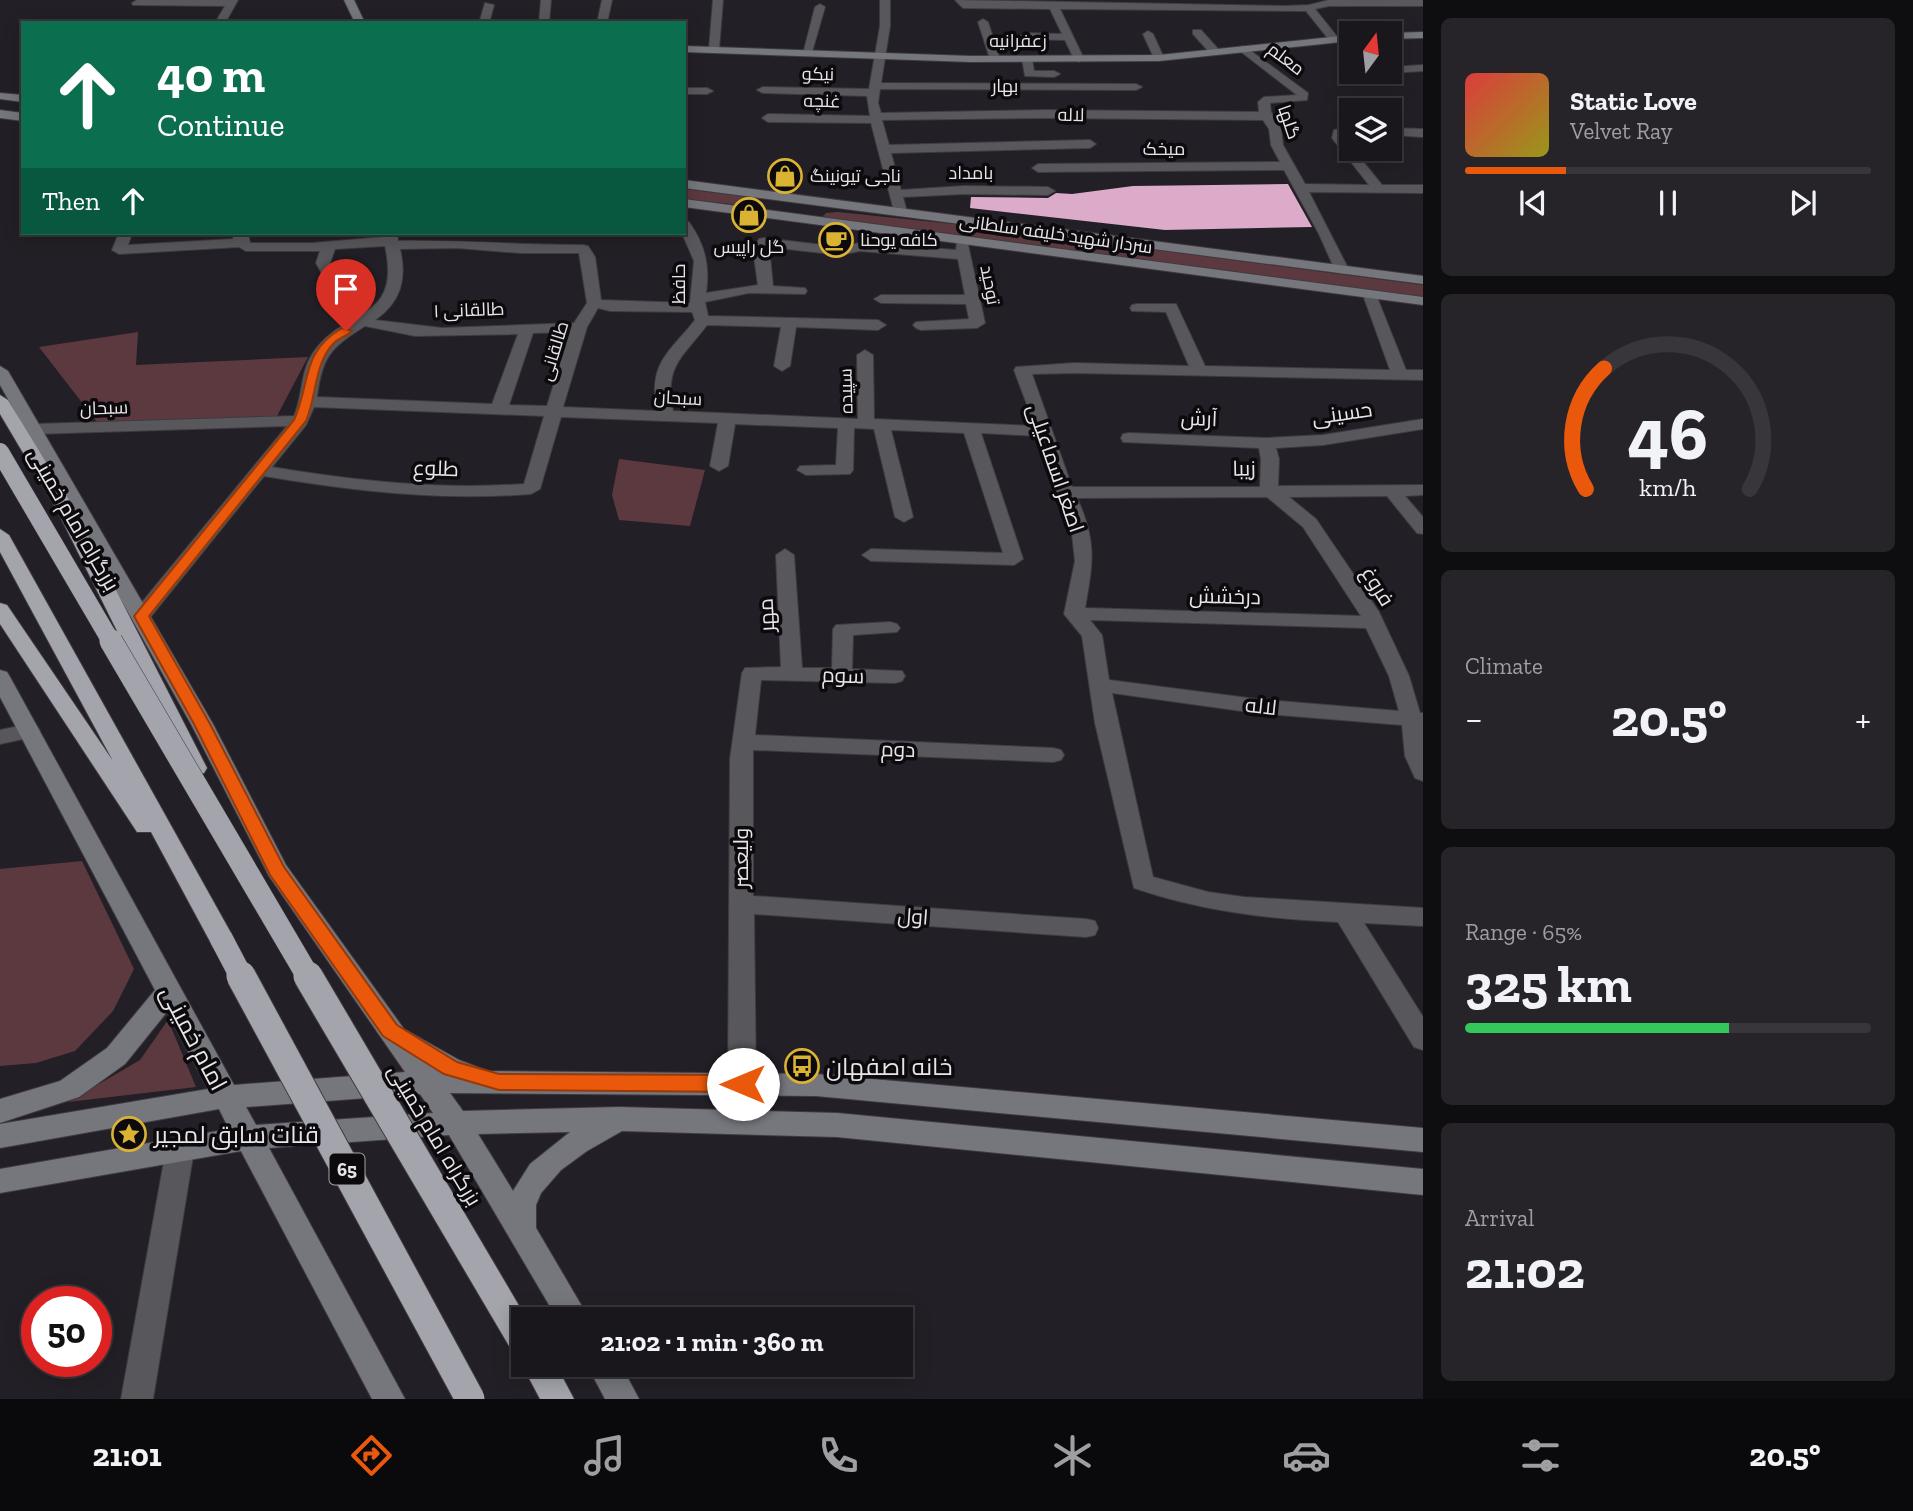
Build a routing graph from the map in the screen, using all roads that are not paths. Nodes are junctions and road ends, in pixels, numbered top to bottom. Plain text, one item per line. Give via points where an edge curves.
1 (349, 0) edge
2 (546, 0) edge
3 (607, 0) edge
4 (718, 0) edge
5 (885, 0) edge
6 (960, 0) edge
7 (232, 2) edge
8 (137, 3) dead end
9 (1038, 3) edge
10 (1269, 4) edge
11 (1423, 4) edge
12 (489, 5) dead end
13 (820, 7) dead end
14 (1054, 7) junction
15 (1309, 8) junction
16 (221, 21) edge
17 (359, 21) edge
18 (485, 21) edge
19 (544, 21) edge
20 (602, 21) edge
21 (983, 22) dead end
22 (1197, 32) dead end
23 (1148, 34) dead end
24 (1026, 36) dead end
25 (1402, 36) edge
26 (1068, 37) junction
27 (1420, 37) edge
28 (1334, 39) junction
29 (1339, 39) edge
30 (1244, 49) junction
31 (686, 50) edge
32 (715, 50) junction
33 (807, 52) junction
34 (1215, 52) junction
35 (879, 55) junction
36 (1159, 58) junction
37 (995, 59) junction
38 (1027, 59) junction
39 (1079, 59) junction
40 (1423, 68) edge
41 (1402, 72) edge
42 (1144, 75) dead end
43 (1136, 87) dead end
44 (874, 89) junction
45 (763, 90) dead end
46 (686, 91) edge
47 (707, 91) dead end
48 (0, 96) edge
49 (1303, 98) joint
50 (21, 99) edge
51 (954, 101) junction
52 (0, 114) edge
53 (1267, 116) junction
54 (21, 117) edge
55 (768, 118) dead end
56 (876, 118) junction
57 (1402, 132) edge
58 (1423, 133) edge
59 (1090, 144) dead end
60 (883, 149) junction
61 (1356, 161) edge
62 (1289, 166) junction
63 (1038, 168) dead end
64 (686, 184) edge
65 (1301, 188) junction
66 (1379, 189) junction
67 (1423, 189) edge
68 (1048, 191) dead end
69 (752, 193) junction
70 (895, 194) junction
71 (686, 203) edge
72 (844, 205) junction
73 (729, 209) junction
74 (900, 212) junction
75 (820, 222) junction
76 (686, 228) edge
77 (125, 235) edge
78 (242, 238) edge
79 (391, 240) edge
80 (329, 246) junction
81 (963, 248) junction
82 (1342, 270) junction
83 (331, 278) dead end
84 (1423, 280) edge
85 (766, 290) junction
86 (800, 291) dead end
87 (1370, 295) junction
88 (881, 299) dead end
89 (973, 300) junction
90 (1423, 302) edge
91 (594, 303) junction
92 (1136, 308) dead end
93 (698, 309) junction
94 (362, 321) junction
95 (789, 322) junction
96 (878, 325) dead end
97 (921, 325) dead end
98 (528, 327) junction
99 (579, 327) junction
100 (865, 355) dead end
101 (782, 366) dead end
102 (1199, 370) junction
103 (0, 371) edge
104 (1398, 374) junction
105 (1423, 375) edge
106 (0, 400) edge
107 (308, 402) junction
108 (499, 409) junction
109 (556, 412) junction
110 (666, 416) junction
111 (727, 420) junction
112 (300, 421) junction
113 (1423, 424) edge
114 (846, 425) junction
115 (874, 426) junction
116 (35, 429) junction
117 (971, 430) junction
118 (1045, 431) junction
119 (1129, 438) dead end
120 (1266, 443) junction
121 (0, 452) edge
122 (719, 466) dead end
123 (259, 470) junction
124 (806, 470) dead end
125 (1423, 490) edge
126 (1269, 491) junction
127 (1065, 492) junction
128 (1393, 492) junction
129 (904, 517) dead end
130 (1423, 529) edge
131 (0, 535) edge
132 (785, 555) dead end
133 (871, 555) dead end
134 (0, 609) edge
135 (1074, 614) junction
136 (141, 616) junction
137 (1374, 622) junction
138 (890, 628) dead end
139 (792, 673) junction
140 (842, 675) junction
141 (895, 676) dead end
142 (0, 677) edge
143 (1101, 685) junction
144 (1418, 720) edge
145 (29, 730) junction
146 (0, 737) edge
147 (743, 742) junction
148 (1053, 755) dead end
149 (1423, 773) edge
150 (261, 898) junction
151 (740, 904) junction
152 (1344, 911) junction
153 (1423, 917) edge
154 (1086, 928) dead end
155 (222, 940) junction
156 (169, 991) junction
157 (390, 1030) junction
158 (1423, 1039) edge
159 (427, 1082) junction
160 (499, 1082) junction
161 (684, 1084) junction
162 (743, 1084) junction
163 (225, 1097) junction
164 (0, 1111) edge
165 (619, 1119) junction
166 (684, 1122) junction
167 (456, 1123) junction
168 (0, 1136) edge
169 (247, 1138) junction
170 (1423, 1140) edge
171 (180, 1150) junction
172 (0, 1181) edge
173 (1423, 1182) edge
174 (521, 1230) junction
175 (567, 1307) edge
176 (511, 1321) edge
177 (545, 1377) edge
178 (610, 1377) edge
179 (137, 1399) edge
180 (389, 1399) edge
181 (470, 1399) edge
182 (558, 1399) edge
183 (623, 1399) edge

1 - 17 main road
2 - 19 street
3 - 20 street
4 - 32 street
5 - 35 street
6 - 9 street via 963,5
7 - 8 street
7 - 16 street
9 - 14 street
10 - 14 street via 1236,13
10 - 15 street
11 - 15 street via 1329,3
12 - 18 street
13 - 33 street
14 - 26 street
15 - 28 street
21 - 37 street
22 - 34 street
23 - 36 street
24 - 26 street
25 - 27 main road
26 - 39 street
28 - 29 main road, زعفرانیه
28 - 30 main road, زعفرانیه
30 - 34 main road, زعفرانیه
30 - 49 street, معلم
31 - 32 main road, زعفرانیه
32 - 33 main road, زعفرانیه
33 - 35 main road, زعفرانیه
34 - 36 main road, زعفرانیه
35 - 37 main road, زعفرانیه
35 - 44 street
36 - 39 main road, زعفرانیه
37 - 38 main road, زعفرانیه
38 - 39 main road, زعفرانیه
38 - 42 street via 1029,74
40 - 41 street
43 - 51 street, بهار
44 - 45 street, نیکو
44 - 51 street, بهار
44 - 56 street
46 - 47 street
48 - 50 main road
49 - 53 street, گلها via 1268,99 1264,102
51 - 53 street, لاله
51 - 56 street, لاله
52 - 54 main road
53 - 62 street, گلها
55 - 56 street, غنچه
56 - 60 street
57 - 58 street
59 - 60 street
60 - 70 street
61 - 66 street
62 - 63 street, میخک
62 - 65 street, گلها
64 - 69 main road, سردار شهید خلیفه سلطانی
65 - 66 street
65 - 82 street, گلها
66 - 67 street
68 - 70 street, بامداد
69 - 72 main road, سردار شهید خلیفه سلطانی
69 - 73 main road via 766,200 766,206
70 - 74 street
71 - 73 main road, سردار شهید خلیفه سلطانی
72 - 74 main road, سردار شهید خلیفه سلطانی
72 - 75 main road via 814,210 811,215
73 - 75 main road, سردار شهید خلیفه سلطانی
74 - 82 main road, سردار شهید خلیفه سلطانی
75 - 81 main road, سردار شهید خلیفه سلطانی
76 - 93 street, حافظ via 702,267
77 - 78 street via 119,250
78 - 80 street via 246,247
79 - 80 street
79 - 91 street, طالقانی via 583,249
79 - 94 street via 396,283 385,303
80 - 83 street via 323,262
81 - 85 street via 860,247 840,251 764,242 760,250
81 - 87 main road, سردار شهید خلیفه سلطانی
81 - 89 street, توحید
82 - 84 main road, سردار شهید خلیفه سلطانی
85 - 86 street
85 - 93 street via 749,289
87 - 90 main road, سردار شهید خلیفه سلطانی
87 - 104 street
88 - 89 street
89 - 97 street, توحید via 977,323
91 - 93 street, طالقانی
91 - 99 street, طالقانی
92 - 102 street via 1171,307
93 - 95 street
93 - 110 street, حافظ via 690,339 671,358 662,378
94 - 98 street, طالقانی ۱ via 389,330
94 - 107 street via 330,340 318,357 308,384
95 - 96 street
95 - 101 street
98 - 99 street, طالقانی ۱
98 - 108 street
99 - 109 street, طالقانی
100 - 115 street, سپیده
102 - 104 street, اصغر اسماعیلی
102 - 118 street, اصغر اسماعیلی via 1022,370
103 - 116 main road
104 - 105 street, اصغر اسماعیلی
106 - 150 highway via 66,510
107 - 108 street, سبحان
107 - 112 street
108 - 109 street, سبحان
109 - 110 street, سبحان
109 - 123 street, طلوع via 531,489 345,486
110 - 111 street, سبحان
111 - 114 street, سبحان
111 - 122 street
112 - 116 street, سبحان
112 - 123 street
113 - 120 street, حسینی via 1323,440
114 - 115 street, سبحان
114 - 124 street via 845,470
115 - 117 street, سبحان
115 - 129 street
116 - 136 main road
117 - 118 street, سبحان
117 - 133 street via 1014,559
118 - 127 street, اصغر اسماعیلی
119 - 120 street, آرش
120 - 126 street
121 - 150 highway, بزرگراه امام خمینی, bridge
123 - 136 street
125 - 128 street, زیبا
126 - 127 street, زیبا
126 - 128 street, زیبا
126 - 137 street, فروغ via 1310,523
127 - 135 street, اصغر اسماعیلی via 1080,525 1084,561
128 - 130 street
131 - 155 highway, 65
132 - 139 street, مهر
134 - 155 highway
135 - 137 street, درخشش
135 - 143 street via 1093,635
136 - 157 main road via 277,870
137 - 144 street, فروغ
138 - 140 street via 843,629
139 - 140 street, سوم
139 - 147 street, ولیعصر via 752,673
140 - 141 street, سوم
142 - 145 main road, امام خمینی
143 - 144 street, لاله via 1256,706
143 - 152 street via 1142,882 1174,895 1255,908
144 - 149 street, فروغ via 1416,756
145 - 146 street
145 - 156 main road, امام خمینی
147 - 148 street, دوم
147 - 151 street, ولیعصر
150 - 176 highway, بزرگراه امام خمینی, bridge
151 - 154 street, اول
151 - 162 street, ولیعصر
152 - 153 street
152 - 158 street
155 - 181 highway, 65, bridge
156 - 163 main road, امام خمینی
156 - 164 main road via 116,1056 69,1088
157 - 159 main road
157 - 160 main road via 451,1068
159 - 160 main road
159 - 163 main road
159 - 167 main road
160 - 161 main road
161 - 162 main road
161 - 166 main road
162 - 170 main road via 816,1085
163 - 168 main road
163 - 169 main road, امام خمینی
165 - 166 main road
165 - 167 main road
165 - 174 main road via 539,1173 523,1199
166 - 173 main road via 837,1125
167 - 169 main road
167 - 174 main road
169 - 171 main road
169 - 180 main road, امام خمینی
171 - 172 main road
171 - 179 street
174 - 175 main road
177 - 182 highway
178 - 183 main road

